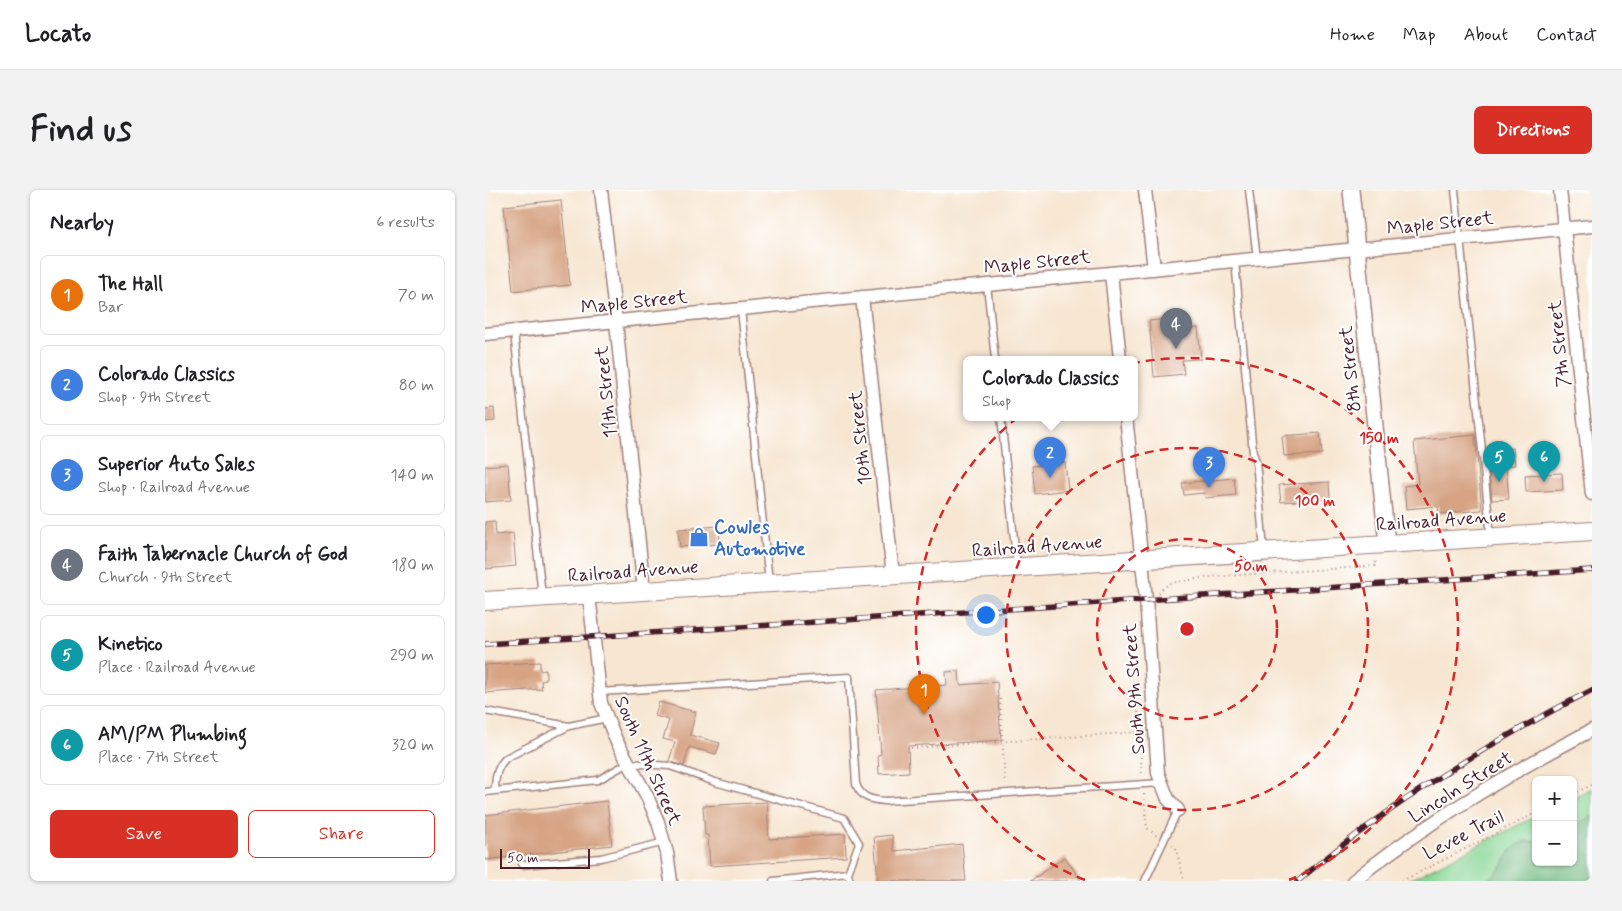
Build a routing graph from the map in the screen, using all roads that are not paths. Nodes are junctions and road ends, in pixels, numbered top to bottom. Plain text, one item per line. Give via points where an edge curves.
1 (601, 190) edge
2 (1145, 190) edge
3 (1249, 190) edge
4 (1351, 190) edge
5 (1455, 190) edge
6 (1560, 190) edge
7 (1592, 226) edge
8 (1565, 229) junction
9 (1461, 239) junction
10 (1357, 249) junction
11 (1257, 259) junction
12 (1235, 261) junction
13 (1154, 269) junction
14 (1111, 273) junction
15 (987, 285) junction
16 (862, 297) junction
17 (741, 309) junction
18 (616, 322) junction
19 (514, 332) junction
20 (485, 334) edge
21 (995, 356) edge
22 (1120, 356) edge
23 (1001, 421) edge
24 (1126, 421) edge
25 (1592, 494) edge
26 (1592, 531) edge
27 (1491, 537) junction
28 (1387, 544) junction
29 (1264, 552) junction
30 (1140, 559) junction
31 (1017, 567) junction
32 (893, 575) junction
33 (769, 583) junction
34 (644, 591) junction
35 (589, 594) junction
36 (542, 598) junction
37 (485, 601) edge
38 (599, 692) junction
39 (485, 711) edge
40 (607, 718) junction
41 (569, 726) junction
42 (1592, 730) edge
43 (628, 763) junction
44 (1161, 783) junction
45 (495, 790) junction
46 (485, 792) edge
47 (1178, 810) joint
48 (665, 842) junction
49 (521, 865) dead end
50 (848, 873) junction
51 (671, 881) edge
52 (773, 881) edge
53 (850, 881) edge
54 (1145, 881) edge
55 (1353, 881) edge

1 - 18 street, 11th Street
2 - 13 street
3 - 11 lane
4 - 10 street, 8th Street
5 - 9 lane
6 - 8 street, 7th Street
7 - 8 street, Maple Street
8 - 9 street, Maple Street
8 - 25 street, 7th Street
9 - 10 street, Maple Street
9 - 27 lane
10 - 11 street, Maple Street
10 - 28 street, 8th Street
11 - 12 street, Maple Street
12 - 13 street, Maple Street
12 - 29 lane
13 - 14 street, Maple Street
14 - 15 street, Maple Street
14 - 22 street
15 - 16 street, Maple Street
15 - 21 lane
16 - 17 street, Maple Street
16 - 32 street, 10th Street
17 - 18 street, Maple Street
17 - 33 lane
18 - 19 street, Maple Street
18 - 34 street, 11th Street
19 - 20 street, Maple Street
19 - 36 lane
23 - 31 lane
24 - 30 street, South 9th Street
26 - 27 main road, Railroad Avenue
27 - 28 main road, Railroad Avenue
28 - 29 main road, Railroad Avenue
29 - 30 main road, Railroad Avenue
30 - 31 main road, Railroad Avenue
30 - 44 street, South 9th Street
31 - 32 main road, Railroad Avenue
32 - 33 main road, Railroad Avenue
33 - 34 main road, Railroad Avenue
34 - 35 main road, Railroad Avenue
35 - 36 main road, Railroad Avenue
35 - 38 street, South 11th Street
36 - 37 main road, Railroad Avenue
38 - 40 street, South 11th Street
38 - 44 lane via 849,677 856,784 858,790 871,800
39 - 41 lane
40 - 41 lane
40 - 43 street, South 11th Street
41 - 45 lane via 506,758 499,765
42 - 55 street, Lincoln Street via 1437,820
43 - 45 lane via 598,780
43 - 48 street, South 11th Street via 647,796
43 - 50 lane via 670,766 844,818 859,843
44 - 47 street, South 9th Street
45 - 46 lane
47 - 54 lane
48 - 49 lane via 601,858
48 - 51 street, South 11th Street
50 - 52 lane
50 - 53 lane

